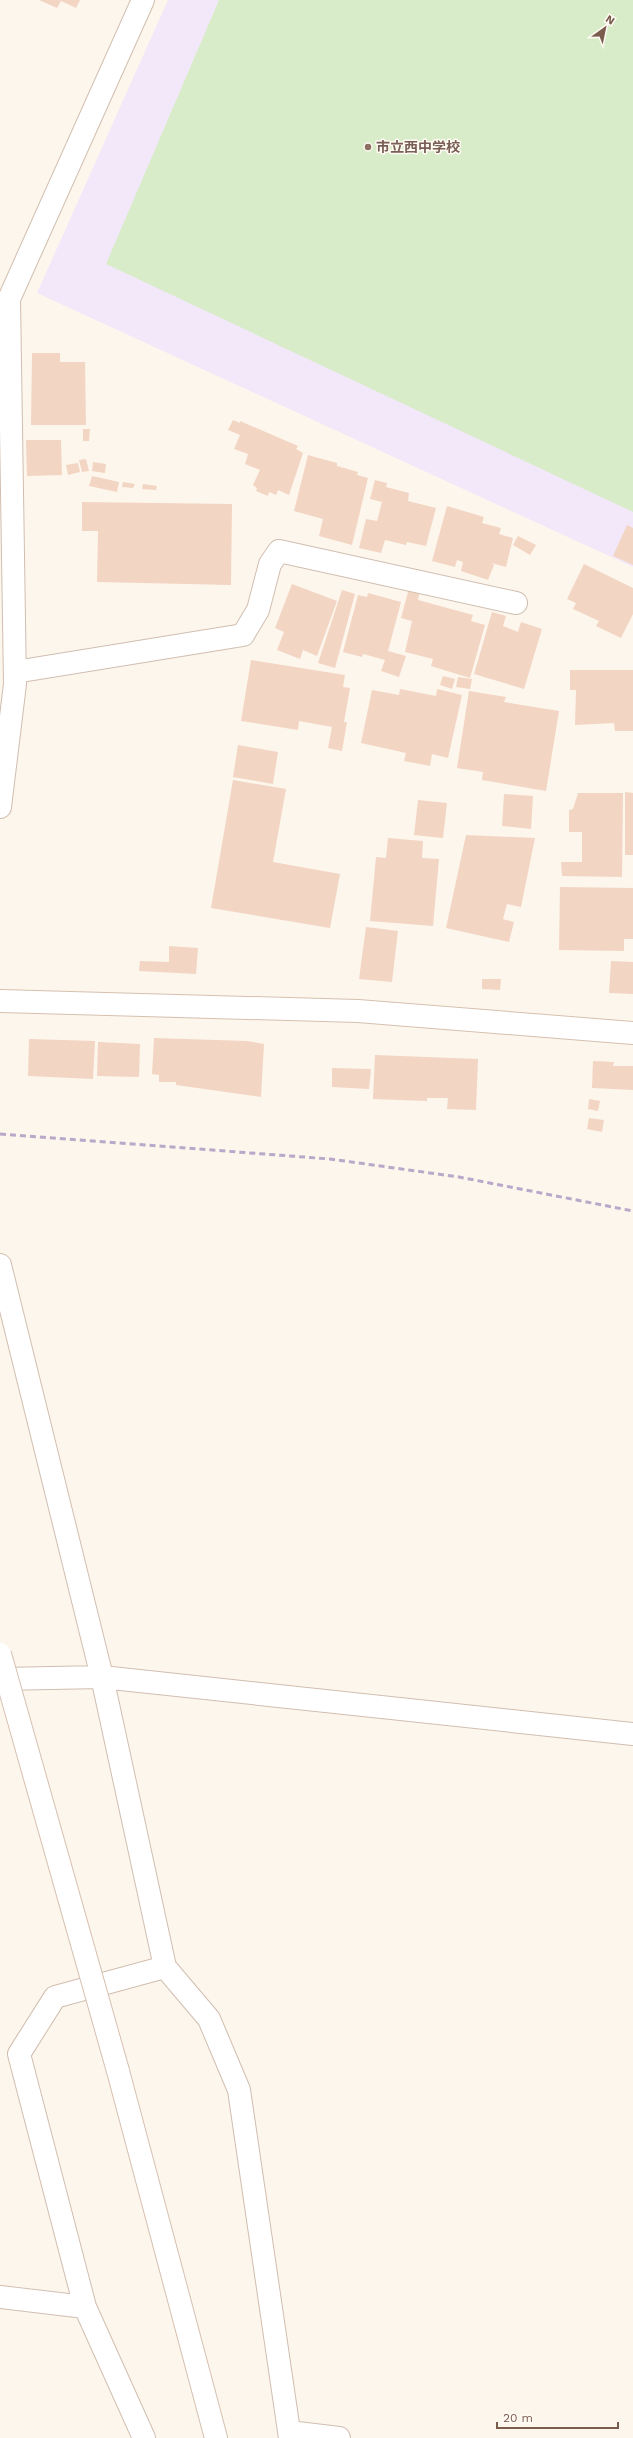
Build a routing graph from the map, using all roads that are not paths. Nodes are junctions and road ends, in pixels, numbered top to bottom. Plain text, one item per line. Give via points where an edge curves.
1 (143, 0) edge
2 (516, 604) dead end
3 (15, 672) junction
4 (0, 807) edge
5 (0, 1001) edge
6 (633, 1033) edge
7 (0, 1265) edge
8 (0, 1654) edge
9 (102, 1677) junction
10 (0, 1679) edge
11 (633, 1734) edge
12 (165, 1967) junction
13 (0, 2297) edge
14 (85, 2307) junction
15 (290, 2435) edge
16 (144, 2438) edge
17 (216, 2438) edge
18 (339, 2438) edge

1 - 3 street via 9,299
2 - 3 street via 279,551 270,564 258,610 243,635
3 - 4 street
5 - 6 street via 358,1011
7 - 9 street
8 - 17 street, bridge via 118,2071
9 - 10 street
9 - 11 street
9 - 12 street
12 - 14 street via 55,1997 19,2054
12 - 15 street via 209,2019 238,2090
13 - 14 street
14 - 16 street
15 - 18 street

